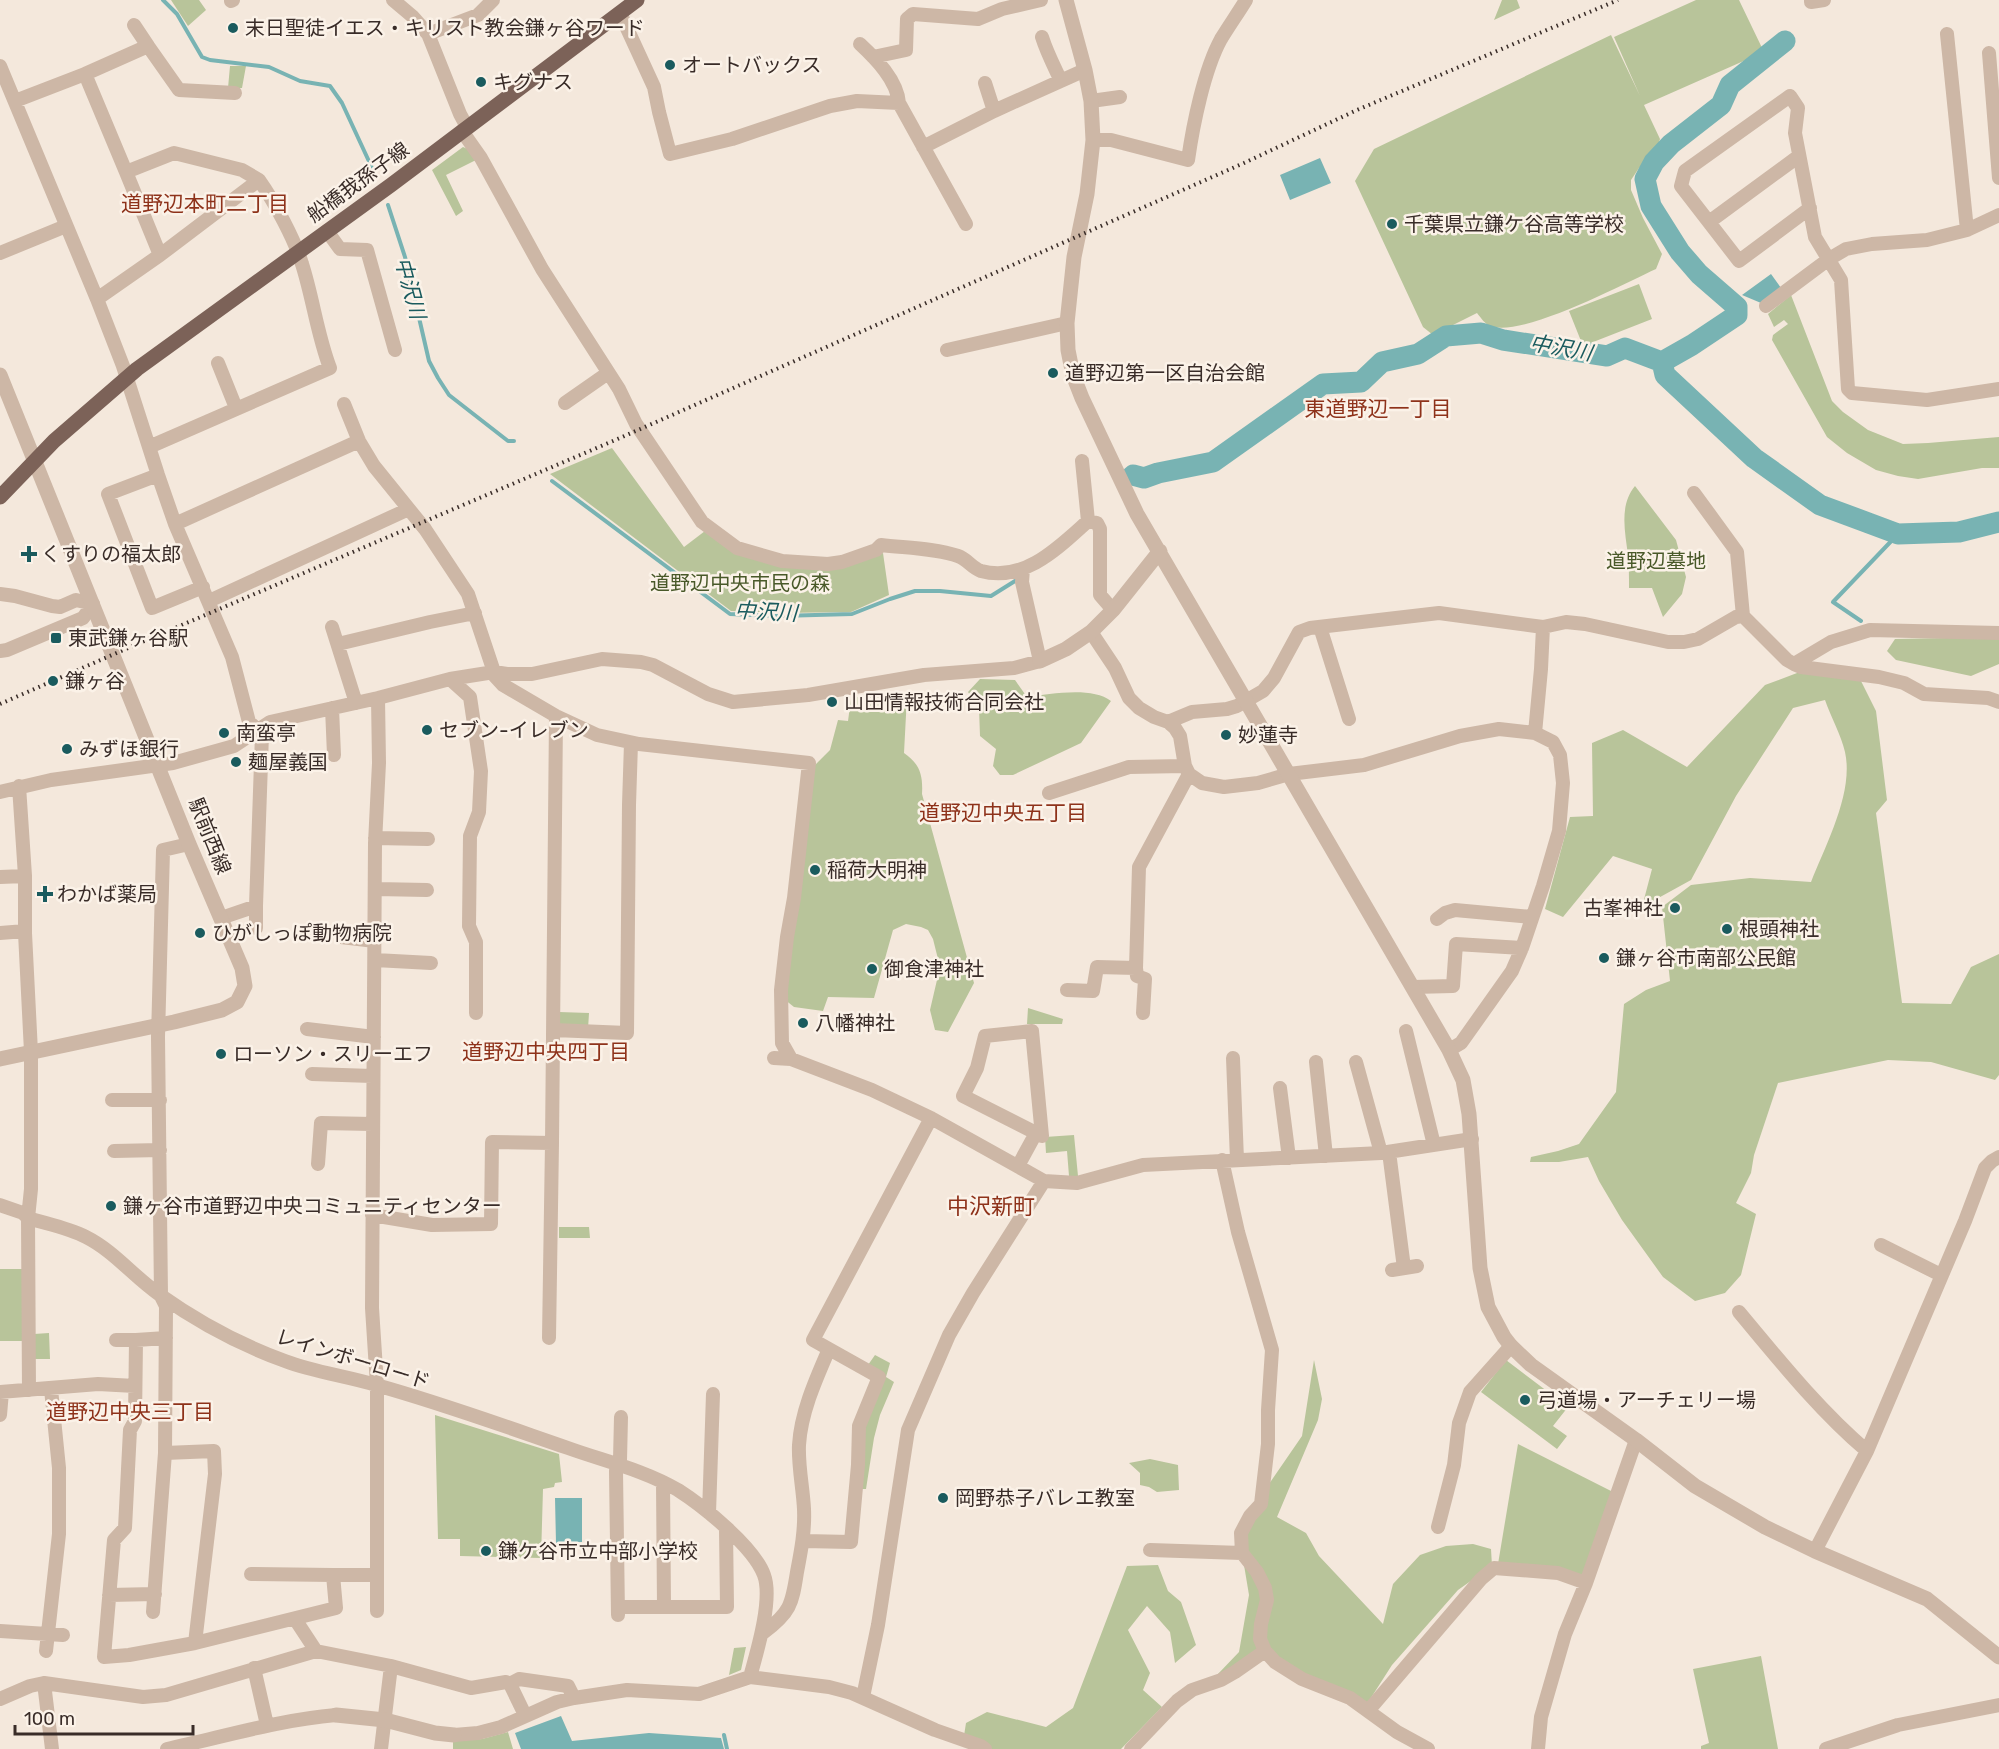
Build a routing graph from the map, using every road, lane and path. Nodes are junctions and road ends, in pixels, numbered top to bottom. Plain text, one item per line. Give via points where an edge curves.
1 (393, 0) edge
2 (493, 0) edge
3 (637, 0) edge
4 (1041, 0) edge
5 (1066, 0) edge
6 (1246, 0) edge
7 (1811, 0) edge
8 (1824, 0) edge
9 (620, 13) junction
10 (134, 25) dead end
11 (428, 34) junction
12 (1947, 34) dead end
13 (1042, 37) dead end
14 (860, 44) dead end
15 (148, 46) junction
16 (1989, 53) dead end
17 (873, 57) junction
18 (0, 66) edge
19 (1085, 70) junction
20 (85, 74) junction
21 (1061, 81) junction
22 (985, 82) dead end
23 (235, 93) dead end
24 (1120, 97) dead end
25 (15, 101) junction
26 (1091, 101) junction
27 (898, 104) junction
28 (994, 111) junction
29 (465, 129) junction
30 (1093, 140) junction
31 (923, 147) junction
32 (1800, 156) junction
33 (126, 172) junction
34 (1999, 178) edge
35 (259, 180) junction
36 (1810, 208) junction
37 (1999, 215) edge
38 (1709, 222) junction
39 (966, 224) dead end
40 (66, 226) junction
41 (1966, 230) junction
42 (327, 231) junction
43 (298, 252) junction
44 (0, 254) edge
45 (160, 255) junction
46 (1829, 259) junction
47 (97, 299) junction
48 (1766, 306) dead end
49 (1067, 323) junction
50 (395, 350) dead end
51 (947, 350) dead end
52 (218, 363) dead end
53 (608, 373) junction
54 (0, 375) edge
55 (126, 377) junction
56 (1999, 389) edge
57 (565, 403) dead end
58 (344, 404) dead end
59 (236, 408) junction
60 (359, 441) junction
61 (149, 447) junction
62 (34, 461) junction
63 (1082, 461) dead end
64 (158, 476) junction
65 (1694, 493) dead end
66 (0, 497) edge
67 (409, 509) junction
68 (1088, 520) junction
69 (175, 524) junction
70 (1160, 551) junction
71 (1023, 569) junction
72 (203, 587) junction
73 (0, 594) edge
74 (209, 601) junction
75 (93, 604) junction
76 (1113, 610) junction
77 (475, 613) junction
78 (1743, 616) junction
79 (332, 627) dead end
80 (1320, 627) junction
81 (1543, 627) junction
82 (1091, 632) junction
83 (1999, 633) edge
84 (338, 644) junction
85 (0, 651) edge
86 (1040, 661) junction
87 (1794, 664) junction
88 (493, 672) junction
89 (450, 679) junction
90 (378, 698) junction
91 (1246, 701) junction
92 (1999, 702) edge
93 (356, 703) junction
94 (333, 708) junction
95 (556, 716) junction
96 (1349, 719) dead end
97 (1168, 722) junction
98 (258, 730) junction
99 (1535, 733) junction
100 (631, 742) junction
101 (334, 755) dead end
102 (158, 764) junction
103 (1187, 770) junction
104 (1289, 774) junction
105 (19, 786) junction
106 (0, 792) edge
107 (1049, 793) dead end
108 (375, 838) junction
109 (428, 839) dead end
110 (189, 844) junction
111 (25, 876) junction
112 (0, 877) edge
113 (376, 889) junction
114 (427, 890) dead end
115 (256, 906) junction
116 (1532, 917) junction
117 (221, 918) junction
118 (1437, 919) dead end
119 (256, 928) dead end
120 (25, 932) junction
121 (0, 933) edge
122 (341, 937) dead end
123 (375, 941) junction
124 (1522, 948) junction
125 (375, 960) junction
126 (430, 963) dead end
127 (1136, 968) junction
128 (1413, 987) junction
129 (1067, 990) dead end
130 (1143, 1012) dead end
131 (476, 1013) dead end
132 (159, 1025) junction
133 (307, 1029) dead end
134 (554, 1030) junction
135 (1406, 1031) dead end
136 (374, 1037) junction
137 (1449, 1050) junction
138 (31, 1052) junction
139 (774, 1058) dead end
140 (1233, 1058) dead end
141 (0, 1059) edge
142 (791, 1059) junction
143 (1316, 1062) dead end
144 (1356, 1062) dead end
145 (312, 1074) dead end
146 (372, 1076) junction
147 (1280, 1088) dead end
148 (112, 1100) dead end
149 (160, 1100) junction
150 (931, 1118) junction
151 (373, 1124) junction
152 (1036, 1132) junction
153 (1472, 1139) junction
154 (552, 1143) junction
155 (1434, 1145) junction
156 (160, 1150) junction
157 (114, 1151) dead end
158 (1385, 1152) junction
159 (1326, 1156) junction
160 (1999, 1157) edge
161 (1289, 1158) junction
162 (1222, 1160) junction
163 (1237, 1160) junction
164 (318, 1164) dead end
165 (1018, 1166) junction
166 (1044, 1181) junction
167 (0, 1205) edge
168 (372, 1215) junction
169 (28, 1218) junction
170 (1881, 1245) dead end
171 (1404, 1268) dead end
172 (1941, 1275) junction
173 (161, 1296) junction
174 (1739, 1312) dead end
175 (166, 1338) junction
176 (549, 1338) dead end
177 (116, 1340) dead end
178 (136, 1340) junction
179 (1511, 1346) junction
180 (829, 1349) junction
181 (377, 1385) junction
182 (135, 1386) junction
183 (51, 1389) junction
184 (29, 1390) junction
185 (1, 1392) edge
186 (717, 1399) dead end
187 (0, 1415) edge
188 (621, 1417) dead end
189 (1636, 1440) junction
190 (1867, 1451) junction
191 (165, 1453) junction
192 (619, 1465) junction
193 (663, 1483) junction
194 (709, 1513) junction
195 (1438, 1527) dead end
196 (726, 1529) junction
197 (804, 1541) junction
198 (1150, 1550) dead end
199 (1815, 1551) junction
200 (1242, 1553) junction
201 (251, 1574) dead end
202 (333, 1575) junction
203 (376, 1575) junction
204 (1586, 1583) junction
205 (52, 1592) junction
206 (67, 1593) dead end
207 (155, 1594) junction
208 (109, 1595) junction
209 (664, 1606) junction
210 (377, 1611) dead end
211 (153, 1612) dead end
212 (295, 1619) junction
213 (0, 1631) edge
214 (763, 1633) junction
215 (48, 1635) junction
216 (63, 1635) dead end
217 (195, 1643) junction
218 (46, 1651) dead end
219 (316, 1651) junction
220 (1265, 1651) junction
221 (1999, 1657) edge
222 (391, 1666) junction
223 (254, 1668) junction
224 (750, 1677) junction
225 (44, 1683) junction
226 (510, 1684) junction
227 (863, 1697) junction
228 (574, 1698) junction
229 (0, 1699) edge
230 (1999, 1706) edge
231 (1368, 1711) junction
232 (336, 1715) joint
233 (525, 1715) junction
234 (386, 1720) junction
235 (267, 1725) junction
236 (454, 1735) joint
237 (52, 1749) edge
238 (167, 1749) edge
239 (381, 1749) edge
240 (985, 1749) edge
241 (1131, 1749) edge
242 (1428, 1749) edge
243 (1538, 1749) edge
244 (1826, 1749) edge

1 - 11 street
2 - 11 street via 478,15
3 - 9 main road, 船橋我孫子線
4 - 17 street via 978,19 913,14 907,19 906,50
5 - 19 street
6 - 30 street via 1220,41 1210,67 1192,129 1188,160 1111,140
7 - 8 street
9 - 27 street via 654,87 670,154 732,139 830,106 857,101
9 - 29 main road, 船橋我孫子線
10 - 15 street
11 - 29 street
12 - 41 street
13 - 21 street
14 - 17 street
15 - 20 street
15 - 23 street via 179,90
16 - 34 street
17 - 27 street via 889,76
18 - 25 street
19 - 21 street
19 - 26 street
20 - 25 street
20 - 33 street
21 - 28 street
22 - 28 street
24 - 26 street
25 - 40 street
26 - 30 street
27 - 31 street
28 - 31 street
29 - 42 main road, 船橋我孫子線
29 - 53 street via 542,269
30 - 49 street
31 - 39 street
32 - 36 street
32 - 38 street
32 - 38 street via 1795,134 1798,108 1790,96 1685,171 1681,186
33 - 35 street via 174,153 242,170
33 - 45 street
35 - 43 street
35 - 45 street
36 - 38 street via 1739,261
36 - 46 street via 1815,237
37 - 41 street
40 - 44 street
40 - 47 street
41 - 46 street via 1927,240 1872,243 1846,249
42 - 43 main road, 船橋我孫子線
42 - 50 street via 340,249 367,250
43 - 55 main road, 船橋我孫子線
43 - 59 street via 330,368
45 - 47 street
46 - 48 street
46 - 56 street via 1841,280 1848,389 1852,393 1927,400
47 - 55 street
49 - 51 street
49 - 70 street via 1073,375 1082,398 1137,514
52 - 59 street
53 - 57 street
53 - 71 street via 636,424 702,522 737,548 782,561 828,564 860,556 880,545 961,556 978,570 996,574
54 - 62 street, 駅前西線
55 - 61 street
55 - 62 main road, 船橋我孫子線
58 - 60 street
59 - 61 street
60 - 67 street
60 - 69 street
61 - 64 street
62 - 66 main road, 船橋我孫子線
62 - 75 street, 駅前西線
63 - 68 street
64 - 69 street
64 - 72 street via 108,494 152,608
65 - 78 street via 1737,552
67 - 74 street
67 - 77 street via 468,594
68 - 71 street via 1052,553
68 - 76 street via 1100,529 1100,595
69 - 72 street
70 - 76 street
70 - 91 street
71 - 86 street via 1022,582
72 - 74 street
73 - 75 street via 60,607 76,600
74 - 98 street via 232,657 249,722
75 - 85 street via 83,618
75 - 102 street, 駅前西線
76 - 82 street
77 - 84 street
77 - 88 street
78 - 81 street via 1684,642 1585,624 1566,622
78 - 87 street
79 - 84 street
80 - 81 street via 1439,613
80 - 91 street via 1299,632 1274,678 1263,691
80 - 96 street
81 - 99 street
82 - 86 street
82 - 97 street via 1129,698 1139,708
83 - 87 street via 1870,630 1831,642
84 - 93 street
86 - 88 street via 1014,668 924,675 808,695 733,702 641,662 602,659 532,674
87 - 92 street via 1879,677 1904,683 1924,694
88 - 89 street
88 - 95 street via 503,685
89 - 90 street
89 - 131 street via 470,697 481,771 479,812 470,836 469,926 476,942
90 - 93 street
90 - 108 street
91 - 97 street via 1227,709 1192,712
91 - 104 street
93 - 94 street
94 - 98 street via 270,722
94 - 101 street
95 - 100 street via 597,735
95 - 134 street
97 - 103 street via 1180,736
98 - 102 street via 234,746
98 - 115 street via 262,734
99 - 104 street via 1486,730 1364,765
99 - 116 street via 1553,742 1560,755 1563,783 1559,831
100 - 134 street via 627,1032
100 - 142 street via 809,763 781,990 782,1043
102 - 105 street
102 - 110 street, 駅前西線
103 - 104 street via 1202,783 1224,787
103 - 107 street via 1129,767
103 - 127 street via 1139,867
104 - 128 street
105 - 106 street
105 - 111 street
108 - 109 street
108 - 113 street
110 - 117 street, 駅前西線
110 - 132 street via 163,845
111 - 112 street
111 - 120 street
113 - 114 street
113 - 123 street
115 - 117 street
115 - 119 street
116 - 118 street via 1455,910
116 - 124 street
117 - 132 street, 駅前西線 via 242,968 245,986 237,1002 222,1010
120 - 121 street
120 - 138 street
122 - 123 street
123 - 125 street
124 - 128 street via 1456,944 1454,986
124 - 137 street via 1512,971 1461,1043
125 - 126 street
125 - 136 street
127 - 129 street via 1097,967 1092,995
127 - 130 street via 1137,976 1145,979
128 - 137 street
132 - 138 street, 駅前西線
132 - 149 street
133 - 136 street
134 - 154 street
135 - 155 street
136 - 146 street
137 - 153 street via 1463,1080
138 - 141 street, 駅前西線
138 - 169 street
139 - 142 street
140 - 163 street
142 - 150 street
143 - 159 street
144 - 158 street
145 - 146 street
146 - 151 street
147 - 161 street
148 - 149 street
149 - 156 street
150 - 165 street
150 - 180 street via 813,1340
151 - 164 street via 321,1123
151 - 168 street
152 - 152 street via 963,1096 977,1068 984,1036 1032,1031 1042,1136
152 - 165 street
153 - 155 street
153 - 179 street via 1480,1268 1488,1306
154 - 168 street via 492,1142 491,1224 432,1225
154 - 176 street
155 - 158 street
156 - 157 street
156 - 173 street
158 - 159 street
158 - 171 street
159 - 161 street
160 - 172 street via 1985,1168
161 - 163 street
162 - 163 street
162 - 166 street via 1136,1166 1077,1183
162 - 200 street via 1272,1350 1261,1504 1241,1533
165 - 166 street
166 - 227 street via 949,1335 908,1430
167 - 169 street, レインボーロード
168 - 181 street
169 - 173 street, レインボーロード via 86,1237 110,1252
169 - 184 street
170 - 172 street
172 - 190 street
173 - 175 street via 166,1306
173 - 181 street, レインボーロード via 213,1328 286,1362
174 - 190 street via 1840,1428
175 - 178 street
175 - 191 street
177 - 178 street
178 - 182 street
179 - 189 street via 1531,1365
179 - 195 street via 1470,1392 1459,1423 1455,1465
180 - 197 street via 809,1399 799,1444
180 - 197 street via 879,1377 859,1426 851,1542
181 - 192 street, レインボーロード
181 - 203 street
182 - 183 street via 98,1384
182 - 208 street via 125,1528 114,1539
183 - 184 street
183 - 205 street via 59,1534
184 - 185 street
185 - 187 street
186 - 194 street
188 - 192 street
189 - 199 street via 1695,1486
189 - 204 street
190 - 199 street
191 - 207 street
191 - 217 street via 214,1451 215,1474
192 - 193 street, レインボーロード
192 - 209 street via 618,1611
193 - 194 street, レインボーロード
193 - 209 street
194 - 196 street, レインボーロード
196 - 209 street via 727,1607
196 - 214 street, レインボーロード via 751,1554 765,1576
197 - 214 street via 787,1612
198 - 200 street
199 - 221 street via 1927,1599
200 - 220 street via 1265,1588 1267,1600 1260,1639
201 - 202 street
202 - 203 street
202 - 212 street via 336,1608
203 - 210 street
204 - 231 street via 1558,1573 1494,1568
204 - 243 street via 1565,1634 1541,1717
205 - 206 street
205 - 215 street
207 - 208 street
207 - 211 street
208 - 217 street via 104,1657
212 - 217 street
212 - 219 street
213 - 215 street
214 - 224 street, レインボーロード
215 - 216 street
215 - 218 street
219 - 222 street
219 - 223 street
220 - 231 street via 1302,1679 1350,1698
220 - 241 street via 1221,1680 1192,1690
222 - 226 street via 471,1688
222 - 234 street
223 - 225 street via 166,1695 143,1697
223 - 235 street
224 - 227 street via 829,1687
224 - 228 street via 699,1694 627,1690
225 - 229 street
225 - 237 street
226 - 228 street via 519,1679 568,1686
226 - 233 street
227 - 240 street
228 - 233 street
230 - 244 street via 1898,1725
231 - 242 street
232 - 234 street
232 - 235 street
233 - 236 street via 501,1727
234 - 236 street
234 - 239 street
235 - 238 street

